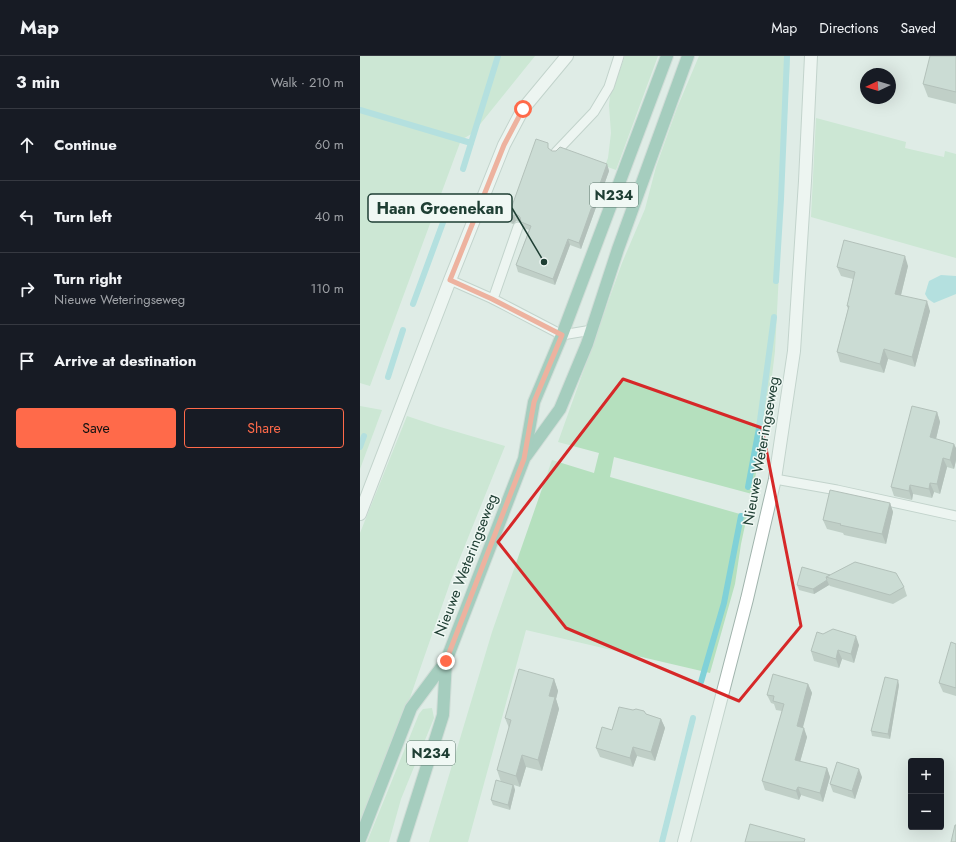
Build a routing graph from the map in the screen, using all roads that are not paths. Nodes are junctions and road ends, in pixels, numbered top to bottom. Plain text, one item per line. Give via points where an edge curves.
1 (567, 56) edge
2 (619, 56) edge
3 (667, 56) edge
4 (688, 56) edge
5 (811, 56) edge
6 (556, 152) edge
7 (518, 226) dead end
8 (450, 280) junction
9 (492, 299) junction
10 (592, 330) junction
11 (562, 335) junction
12 (524, 459) junction
13 (775, 479) junction
14 (360, 514) edge
15 (956, 516) edge
16 (446, 661) junction
17 (360, 839) edge
18 (403, 842) edge
19 (684, 842) edge

1 - 8 street via 523,109 504,145
2 - 6 lane via 609,87 594,112
3 - 11 main road, Nieuwe Weteringseweg / N234
4 - 10 main road, Nieuwe Weteringseweg / N234 via 618,249
5 - 13 street, Nieuwe Weteringseweg via 794,351
7 - 9 lane
8 - 9 lane
8 - 14 street
9 - 11 lane
10 - 11 lane
10 - 12 main road, Nieuwe Weteringseweg / N234 via 560,409
11 - 12 main road, Nieuwe Weteringseweg / N234 via 534,402
12 - 16 main road, Nieuwe Weteringseweg / N234
13 - 15 lane
13 - 19 street, Nieuwe Weteringseweg via 747,599
16 - 17 main road, Nieuwe Weteringseweg / N234 via 411,708
16 - 18 main road, Nieuwe Weteringseweg / N234 via 443,715

